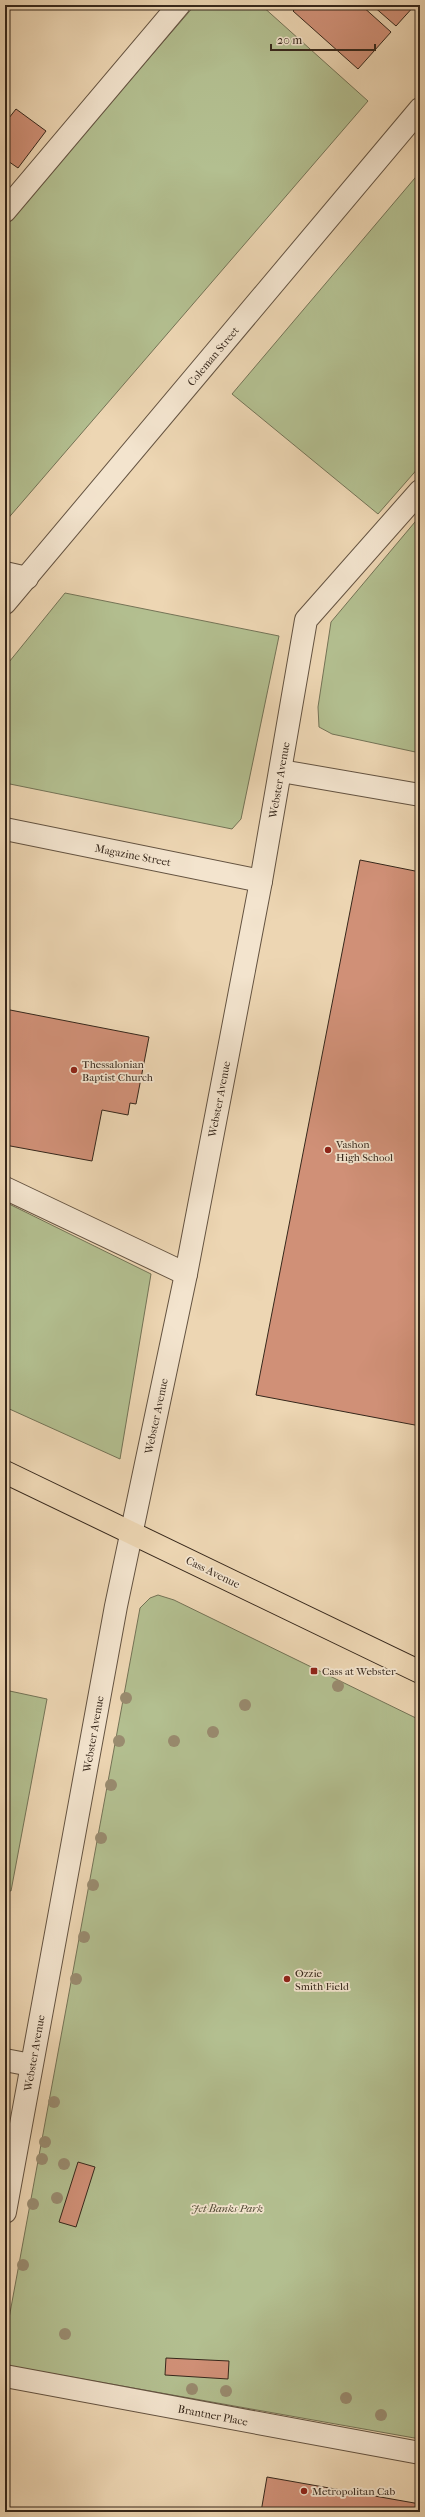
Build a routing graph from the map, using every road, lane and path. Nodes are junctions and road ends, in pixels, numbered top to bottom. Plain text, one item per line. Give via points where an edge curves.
1 (179, 5) edge
2 (420, 109) edge
3 (5, 211) edge
4 (420, 491) edge
5 (5, 573) edge
6 (27, 578) junction
7 (5, 603) edge
8 (281, 771) junction
9 (420, 795) edge
10 (5, 829) edge
11 (261, 880) junction
12 (5, 1188) edge
13 (186, 1274) junction
14 (5, 1472) edge
15 (131, 1533) junction
16 (420, 1672) edge
17 (5, 2060) edge
18 (31, 2065) junction
19 (5, 2212) edge
20 (5, 2376) edge
21 (420, 2453) edge

1 - 3 street
2 - 6 street, Coleman Street
4 - 8 street, Webster Avenue via 306,620
5 - 6 street
6 - 7 street, Coleman Street
8 - 9 street
8 - 11 street, Webster Avenue
10 - 11 street, Magazine Street
11 - 13 street, Webster Avenue
12 - 13 street
13 - 15 street, Webster Avenue
14 - 15 main road, Cass Avenue
15 - 16 main road, Cass Avenue
15 - 18 street, Webster Avenue
17 - 18 street
18 - 19 street, Webster Avenue
20 - 21 street, Brantner Place

